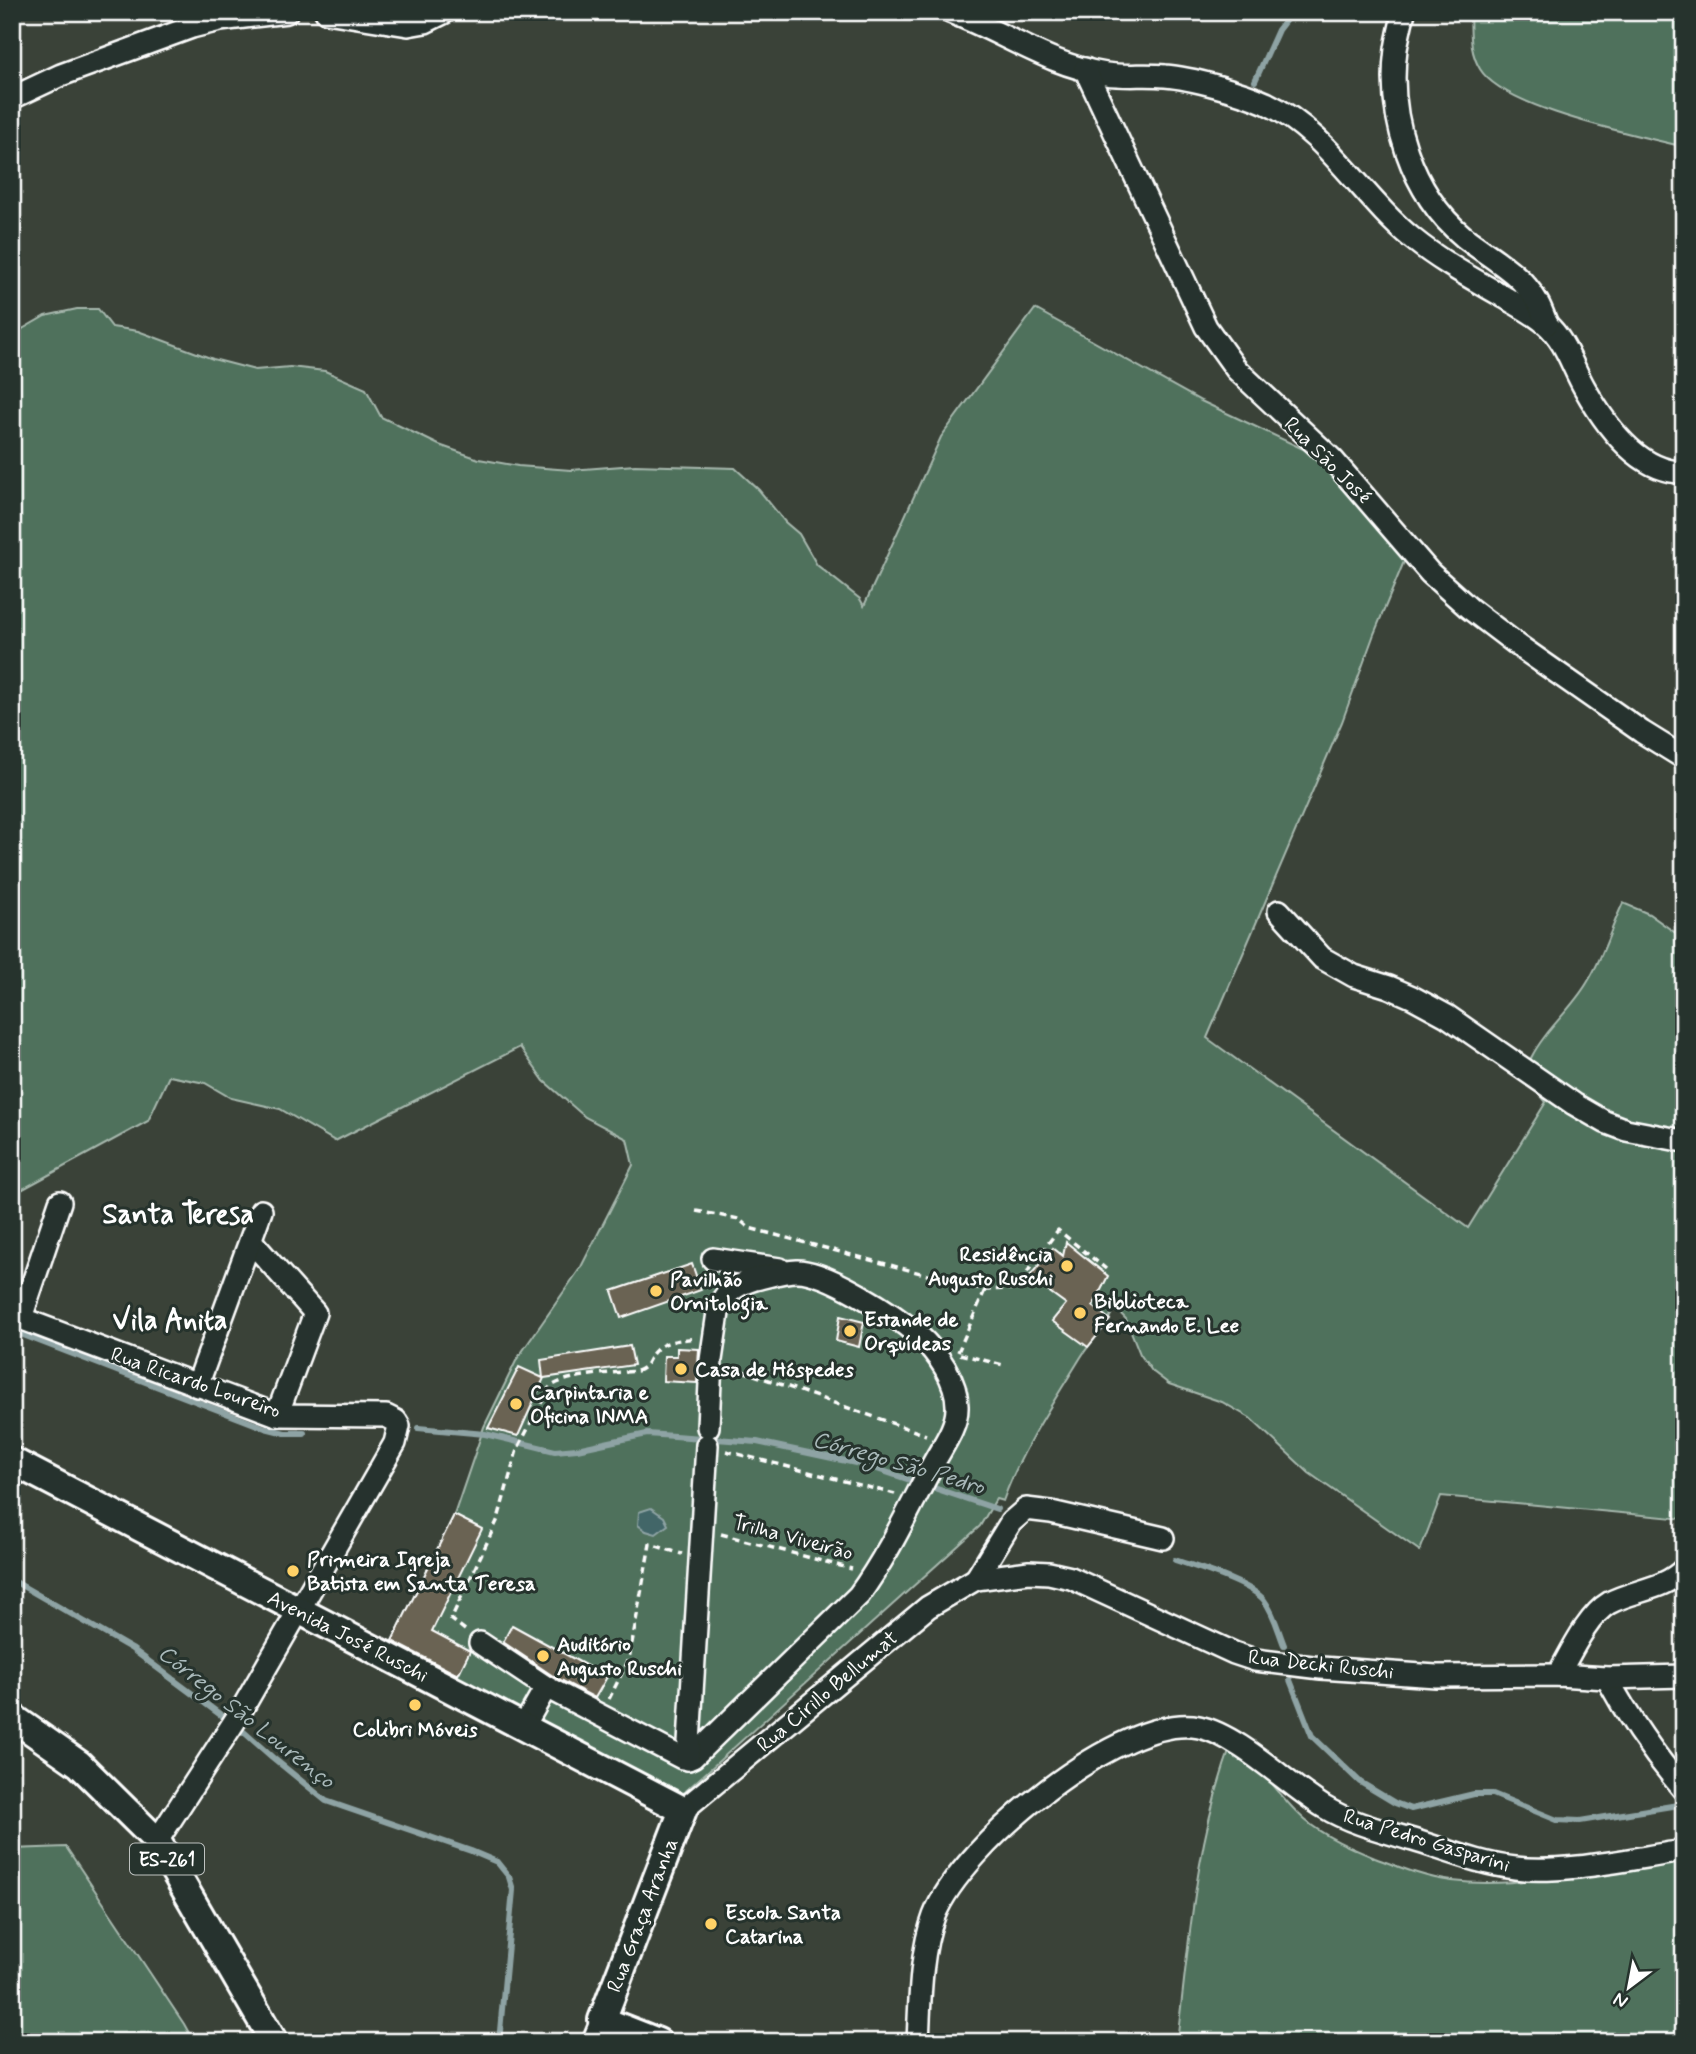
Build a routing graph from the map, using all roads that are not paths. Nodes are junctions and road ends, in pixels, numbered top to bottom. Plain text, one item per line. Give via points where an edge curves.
1 (287, 12) edge
2 (326, 12) edge
3 (445, 12) edge
4 (950, 12) edge
5 (1404, 12) edge
6 (1085, 69) junction
7 (12, 98) edge
8 (1546, 324) junction
9 (1684, 472) edge
10 (1684, 758) edge
11 (1279, 911) dead end
12 (1684, 1141) edge
13 (60, 1202) dead end
14 (261, 1211) dead end
15 (251, 1241) junction
16 (713, 1259) dead end
17 (796, 1271) junction
18 (17, 1317) edge
19 (197, 1386) junction
20 (277, 1415) junction
21 (12, 1461) edge
22 (1163, 1538) dead end
23 (1684, 1569) edge
24 (976, 1579) junction
25 (299, 1612) junction
26 (480, 1643) road end
27 (1558, 1675) junction
28 (1684, 1676) edge
29 (1607, 1678) junction
30 (546, 1687) junction
31 (12, 1717) edge
32 (524, 1726) junction
33 (688, 1759) junction
34 (1684, 1790) edge
35 (683, 1810) junction
36 (157, 1841) junction
37 (1684, 1851) edge
38 (598, 2031) edge
39 (274, 2042) edge
40 (658, 2042) edge
41 (918, 2042) edge

1 - 7 street via 192,27
2 - 3 street via 408,25
4 - 6 street via 1038,54
5 - 8 street via 1394,83 1399,124 1413,168 1447,221 1525,285
6 - 8 street via 1166,76 1239,92 1269,104 1313,136 1413,239
6 - 10 street, Rua São José via 1206,327 1236,369 1333,460 1430,573 1469,608
8 - 9 street via 1617,436 1666,470
11 - 12 street via 1322,958 1447,1016 1605,1122
13 - 18 street
14 - 15 street
15 - 19 street
15 - 20 street via 315,1313
16 - 17 street
17 - 33 street via 746,1282 726,1294 719,1306 711,1360
17 - 33 street via 834,1282 918,1335 948,1374 957,1406 955,1420 859,1595
18 - 19 street, Rua Ricardo Loureiro
19 - 20 street, Rua Ricardo Loureiro
20 - 25 street, Rua Ricardo Loureiro via 386,1416 399,1426 398,1436
21 - 25 main road, Avenida José Ruschi
22 - 24 street via 1026,1509 1011,1522
23 - 27 street via 1664,1583 1608,1604 1592,1620
24 - 27 street, Rua Decki Ruschi via 1029,1572 1072,1578 1255,1660 1436,1676
24 - 35 street, Rua Cirillo Bellumat via 928,1607
25 - 32 main road, Avenida José Ruschi
25 - 36 street
26 - 30 street
27 - 29 street, Rua Decki Ruschi
28 - 29 street, Rua Decki Ruschi
29 - 34 street via 1625,1713
30 - 32 street
30 - 33 street
31 - 36 main road, ES-261 via 79,1764
32 - 35 main road, Avenida José Ruschi
35 - 38 main road, Rua Graça Aranha
36 - 39 main road, ES-261
37 - 41 street, Rua Pedro Gasparini via 1546,1868 1516,1868 1475,1859 1325,1808 1222,1735 1200,1727 1161,1730 1119,1745 1056,1784 987,1841 965,1867 933,1918 922,1972
38 - 40 main road

